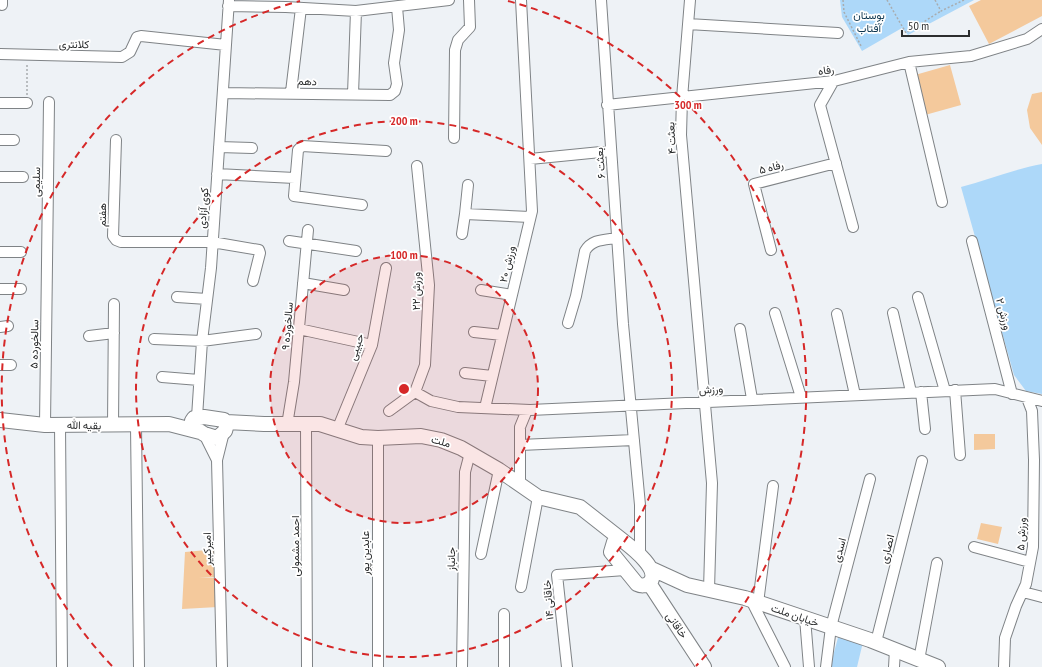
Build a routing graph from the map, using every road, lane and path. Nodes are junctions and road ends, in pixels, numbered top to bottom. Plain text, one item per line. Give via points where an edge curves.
1 (449, 0) edge
2 (469, 0) edge
3 (521, 0) edge
4 (600, 0) edge
5 (690, 0) edge
6 (843, 0) edge
7 (887, 0) edge
8 (935, 0) edge
9 (964, 0) edge
10 (228, 3) edge
11 (382, 4) edge
12 (401, 4) edge
13 (301, 8) junction
14 (356, 11) junction
15 (941, 11) junction
16 (688, 24) junction
17 (1042, 29) edge
18 (838, 33) dead end
19 (226, 45) junction
20 (861, 46) dead end
21 (0, 54) edge
22 (27, 55) junction
23 (909, 62) junction
24 (833, 82) junction
25 (291, 92) junction
26 (223, 93) junction
27 (353, 94) junction
28 (682, 98) junction
29 (49, 102) dead end
30 (0, 103) edge
31 (27, 103) joint
32 (607, 105) junction
33 (454, 138) dead end
34 (0, 140) edge
35 (14, 140) dead end
36 (116, 140) dead end
37 (219, 147) junction
38 (252, 148) dead end
39 (386, 151) dead end
40 (611, 152) junction
41 (530, 159) junction
42 (836, 164) junction
43 (417, 166) dead end
44 (217, 174) junction
45 (0, 177) edge
46 (23, 177) dead end
47 (295, 178) junction
48 (468, 185) dead end
49 (942, 202) dead end
50 (362, 205) dead end
51 (465, 214) junction
52 (530, 217) junction
53 (853, 227) dead end
54 (308, 230) dead end
55 (462, 234) dead end
56 (617, 238) junction
57 (289, 241) dead end
58 (972, 241) dead end
59 (212, 242) junction
60 (307, 244) junction
61 (771, 250) dead end
62 (356, 251) dead end
63 (0, 252) edge
64 (21, 252) dead end
65 (47, 263) joint
66 (386, 268) dead end
67 (254, 281) dead end
68 (303, 283) junction
69 (0, 289) edge
70 (21, 289) dead end
71 (344, 290) dead end
72 (481, 290) dead end
73 (512, 295) junction
74 (918, 297) dead end
75 (177, 298) dead end
76 (207, 299) junction
77 (114, 304) dead end
78 (775, 313) dead end
79 (837, 314) dead end
80 (893, 314) dead end
81 (568, 323) dead end
82 (299, 329) junction
83 (740, 329) dead end
84 (474, 332) dead end
85 (114, 333) junction
86 (256, 334) dead end
87 (502, 335) junction
88 (89, 336) dead end
89 (154, 339) dead end
90 (202, 341) junction
91 (372, 345) junction
92 (0, 365) edge
93 (11, 365) dead end
94 (465, 373) dead end
95 (492, 376) junction
96 (162, 377) dead end
97 (199, 380) junction
98 (955, 390) junction
99 (945, 391) junction
100 (415, 392) junction
101 (911, 392) junction
102 (922, 392) junction
103 (1012, 394) junction
104 (855, 395) junction
105 (801, 397) junction
106 (1027, 398) junction
107 (752, 399) junction
108 (1042, 401) edge
109 (706, 402) junction
110 (631, 405) junction
111 (485, 408) junction
112 (527, 410) junction
113 (389, 411) dead end
114 (196, 418) junction
115 (0, 420) edge
116 (60, 424) junction
117 (169, 424) junction
118 (45, 425) junction
119 (114, 425) junction
120 (287, 425) junction
121 (306, 425) junction
122 (136, 426) junction
123 (225, 428) junction
124 (337, 430) junction
125 (925, 430) dead end
126 (202, 433) junction
127 (378, 438) junction
128 (634, 440) junction
129 (520, 445) junction
130 (470, 453) junction
131 (960, 455) dead end
132 (216, 460) junction
133 (922, 461) dead end
134 (499, 470) junction
135 (870, 479) dead end
136 (520, 483) junction
137 (772, 486) dead end
138 (538, 497) junction
139 (599, 520) junction
140 (622, 540) junction
141 (974, 547) dead end
142 (611, 552) junction
143 (482, 554) dead end
144 (640, 556) junction
145 (1030, 562) junction
146 (937, 563) dead end
147 (652, 569) junction
148 (624, 570) junction
149 (649, 584) junction
150 (521, 586) dead end
151 (709, 590) junction
152 (1023, 592) junction
153 (1042, 597) edge
154 (754, 601) junction
155 (504, 614) dead end
156 (805, 618) junction
157 (831, 627) junction
158 (876, 642) junction
159 (895, 650) junction
160 (919, 660) junction
161 (62, 667) edge
162 (139, 667) edge
163 (222, 667) edge
164 (307, 667) edge
165 (378, 667) edge
166 (462, 667) edge
167 (504, 667) edge
168 (567, 667) edge
169 (704, 667) edge
170 (785, 667) edge
171 (808, 667) edge
172 (826, 667) edge
173 (894, 667) edge
174 (938, 667) edge
175 (1004, 667) edge

1 - 12 street
2 - 33 street via 470,26 458,40 455,50
3 - 41 street, ورزش ۲۰
4 - 32 street, بعثت ۶
5 - 16 street, بعثت ۴
6 - 20 path via 844,12
7 - 15 path via 906,33
8 - 15 path
9 - 15 path
10 - 13 street
10 - 19 street, کوی آزادی
11 - 12 street
11 - 14 street
12 - 27 street, دهم via 394,62 397,84 395,91 390,95
13 - 14 street
13 - 25 street
14 - 27 street
16 - 18 street
16 - 28 street, بعثت ۴
17 - 23 street, رفاه via 1027,39 971,56
19 - 22 street, کلانتری via 136,37 130,52 122,57
19 - 26 street, کوی آزادی
21 - 22 street, کلانتری
22 - 31 path
23 - 24 street, رفاه
23 - 49 street
24 - 28 street, رفاه
24 - 42 street via 820,105
25 - 26 street, دهم
25 - 27 street, دهم
26 - 37 street, کوی آزادی
28 - 32 street, رفاه
28 - 109 street, بعثت ۴ via 682,135
29 - 65 street, سلیمی
30 - 31 street
32 - 40 street, بعثت ۶
34 - 35 street
36 - 59 street, هفتم via 113,236 116,240
37 - 38 street
37 - 44 street, کوی آزادی
39 - 47 street via 300,147
40 - 41 street
40 - 56 street, بعثت ۶
41 - 52 street, ورزش ۲۰
42 - 53 street
42 - 61 street, رفاه ۵ via 754,184
43 - 100 street, ورزش ۲۲ via 429,285 425,365
44 - 47 street
44 - 59 street, کوی آزادی
45 - 46 street
47 - 50 street via 294,196
48 - 51 street
51 - 52 street
51 - 55 street
52 - 73 street, ورزش ۲۰
54 - 60 street, سالخورده ۹
56 - 81 street via 593,242 585,251
56 - 110 street, بعثت ۶
57 - 60 street
58 - 103 street, ورزش ۲
59 - 67 street via 258,250 260,253
59 - 76 street, کوی آزادی
60 - 62 street
60 - 68 street, سالخورده ۹
63 - 64 street
65 - 118 street, سالخورده ۵
66 - 91 street, حبیبی
68 - 71 street
68 - 82 street, سالخورده ۹
69 - 70 street
72 - 73 street
73 - 87 street, ورزش ۲۰
74 - 99 street
75 - 76 street
76 - 90 street, کوی آزادی
77 - 85 street
78 - 105 street
79 - 104 street
80 - 101 street
82 - 91 street
82 - 120 street, سالخورده ۹
83 - 107 street
84 - 87 street
85 - 88 street
85 - 119 street
86 - 90 street
87 - 95 street, ورزش ۲۰
89 - 90 street
90 - 97 street, کوی آزادی
91 - 124 street, حبیبی
92 - 93 street
94 - 95 street
95 - 111 street, ورزش ۲۰
96 - 97 street
97 - 114 street, کوی آزادی
98 - 99 street, ورزش
98 - 103 street, ورزش via 995,389
98 - 131 street
99 - 102 street, ورزش
100 - 111 street, ورزش via 431,400 458,407
100 - 113 street
101 - 102 street, ورزش
101 - 104 street, ورزش
102 - 125 street
103 - 106 street, ورزش
104 - 105 street, ورزش
105 - 107 street, ورزش
106 - 108 street, ورزش
106 - 145 street, ورزش ۵ via 1032,411 1034,460 1033,547
107 - 109 street, ورزش
109 - 110 street, ورزش
109 - 151 street, بعثت ۴ via 712,483
110 - 112 street, ورزش
110 - 128 street, بعثت ۶
111 - 112 street, ورزش
112 - 129 street via 520,426
114 - 117 main road
114 - 123 main road via 221,418
114 - 126 main road via 192,421 193,427
115 - 118 main road, بقیه الله
116 - 118 main road, بقیه الله
116 - 119 main road, بقیه الله
116 - 161 street
117 - 122 main road, بقیه الله
117 - 126 main road
119 - 122 main road, بقیه الله
120 - 121 main road, ملت
120 - 123 main road, ملت via 264,424
121 - 124 main road, ملت via 320,424
121 - 164 street, احمد مشمولی
122 - 162 street
123 - 126 main road, ملت via 217,438
123 - 132 street, امیرکبیر
124 - 127 main road, ملت via 361,437
126 - 132 street
127 - 130 main road, ملت via 422,436 441,440
127 - 165 street, عابدین پور
128 - 129 street
128 - 144 street, بعثت ۶ via 640,505
129 - 136 street
130 - 134 main road, ملت
130 - 166 street, جانباز via 465,472
132 - 163 street, امیرکبیر
133 - 158 street, انصاری
134 - 136 main road, ملت
134 - 143 street
135 - 157 street, اسدی
136 - 138 main road, ملت
137 - 154 street
138 - 139 main road, ملت via 580,507
138 - 150 street
139 - 140 main road, ملت
139 - 142 main road
140 - 142 main road via 614,542
140 - 144 main road, ملت
141 - 145 street
142 - 148 main road
144 - 147 main road, ملت
145 - 152 street, ورزش ۵
146 - 160 street
147 - 149 main road via 653,578
147 - 151 main road, خیابان ملت via 687,585
148 - 149 main road via 640,586
148 - 168 street, خاقانی ۱۴ via 557,575
149 - 169 main road, خاقانی
151 - 154 main road, خیابان ملت
152 - 153 street
152 - 175 street, ورزش ۵ via 1005,638
154 - 156 main road, خیابان ملت
154 - 170 street
155 - 167 street
156 - 157 main road, خیابان ملت
156 - 171 street
157 - 158 main road, خیابان ملت
157 - 172 street, اسدی
158 - 159 main road, خیابان ملت
159 - 160 main road, خیابان ملت
159 - 173 street
160 - 174 main road, خیابان ملت

